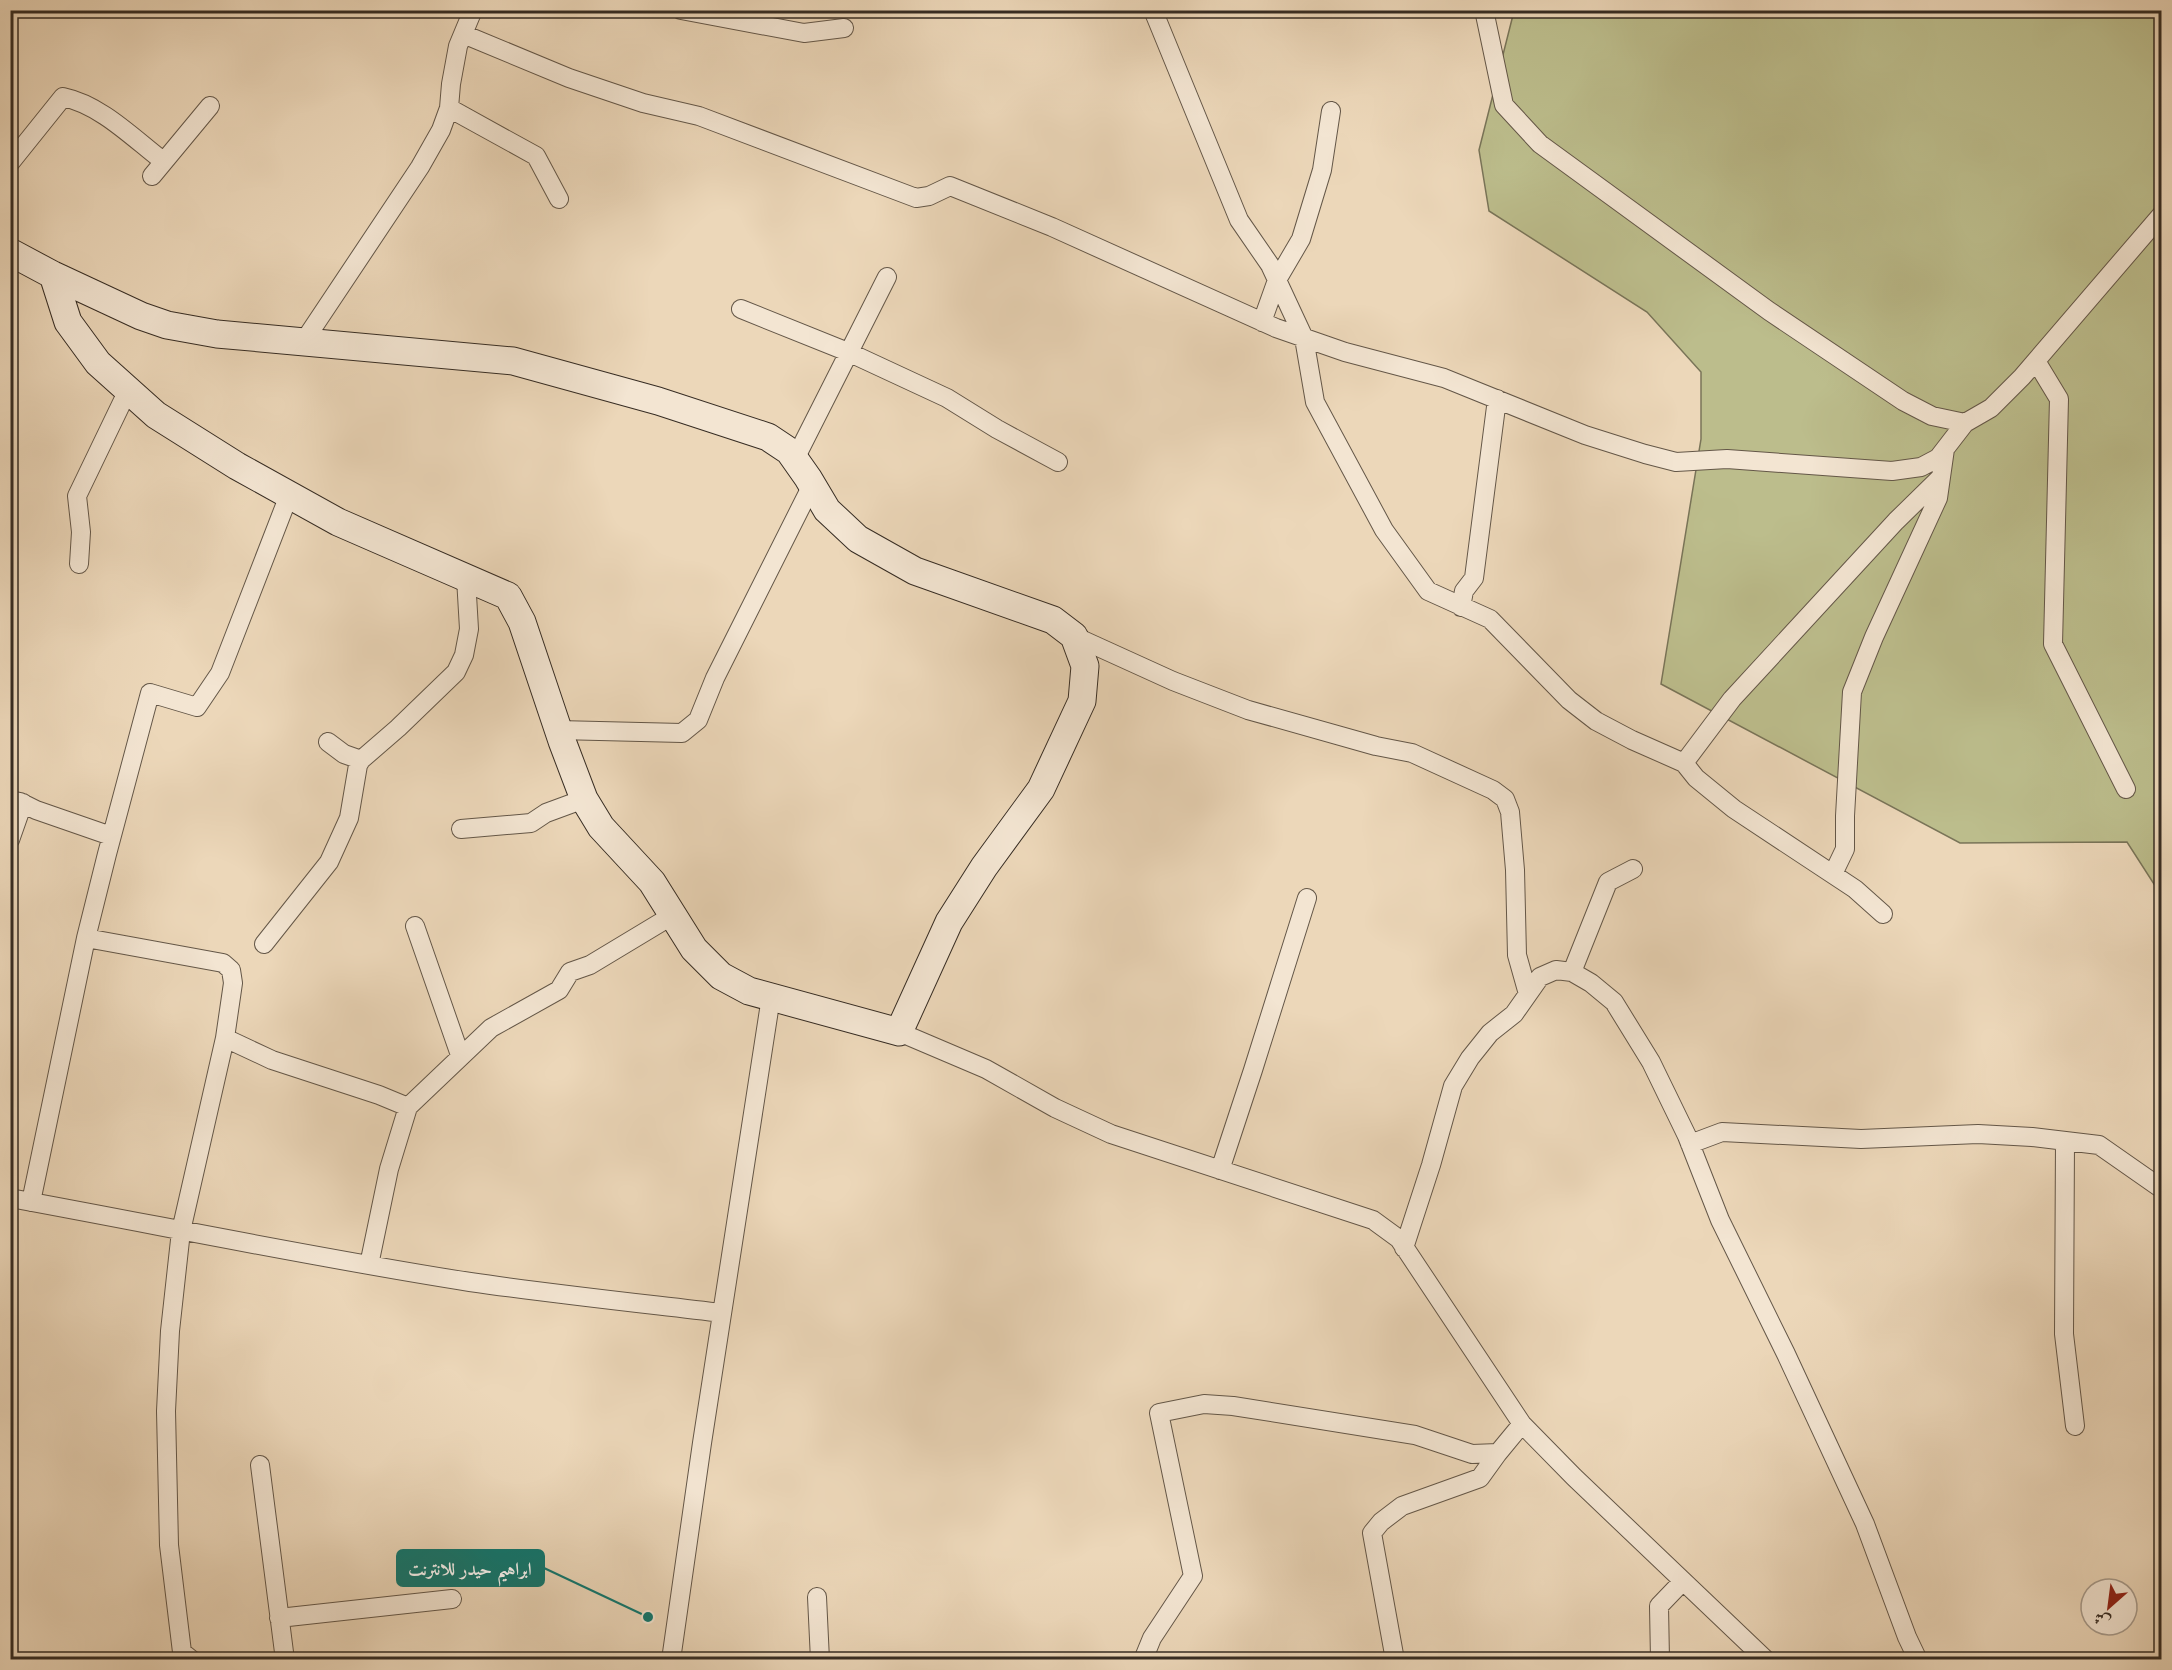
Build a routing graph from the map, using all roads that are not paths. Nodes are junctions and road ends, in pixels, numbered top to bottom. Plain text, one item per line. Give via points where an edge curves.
1 (473, 10) edge
2 (681, 10) edge
3 (1153, 10) edge
4 (1484, 10) edge
5 (844, 28) dead end
6 (463, 34) junction
7 (210, 106) dead end
8 (449, 108) junction
9 (1331, 111) dead end
10 (163, 161) junction
11 (10, 163) edge
12 (152, 176) dead end
13 (559, 199) dead end
14 (2162, 214) edge
15 (10, 252) edge
16 (53, 275) junction
17 (887, 277) dead end
18 (1277, 280) junction
19 (741, 309) dead end
20 (1262, 322) junction
21 (1304, 338) junction
22 (304, 341) junction
23 (848, 352) junction
24 (2036, 361) junction
25 (128, 390) junction
26 (1497, 399) junction
27 (1965, 423) junction
28 (1945, 448) junction
29 (795, 459) junction
30 (1058, 462) dead end
31 (1941, 477) junction
32 (812, 485) junction
33 (289, 495) junction
34 (79, 564) dead end
35 (466, 578) junction
36 (1461, 607) junction
37 (1074, 636) junction
38 (558, 730) junction
39 (328, 742) dead end
40 (361, 760) junction
41 (1684, 763) junction
42 (2126, 789) dead end
43 (584, 799) junction
44 (17, 802) edge
45 (461, 829) dead end
46 (111, 836) junction
47 (10, 840) edge
48 (1633, 869) dead end
49 (1833, 874) junction
50 (1307, 898) dead end
51 (1883, 914) dead end
52 (673, 915) junction
53 (415, 927) dead end
54 (86, 938) junction
55 (264, 944) dead end
56 (1572, 972) junction
57 (1528, 994) junction
58 (771, 997) junction
59 (899, 1032) junction
60 (225, 1038) junction
61 (460, 1055) junction
62 (408, 1107) junction
63 (2065, 1141) junction
64 (1690, 1144) junction
65 (1220, 1170) junction
66 (2162, 1189) edge
67 (10, 1198) edge
68 (31, 1202) junction
69 (181, 1231) junction
70 (1404, 1248) junction
71 (369, 1264) junction
72 (722, 1313) junction
73 (1522, 1425) junction
74 (2075, 1426) dead end
75 (1498, 1453) junction
76 (260, 1465) dead end
77 (1683, 1581) junction
78 (817, 1597) dead end
79 (452, 1599) dead end
80 (279, 1618) junction
81 (192, 1659) edge
82 (285, 1659) edge
83 (671, 1659) edge
84 (819, 1659) edge
85 (1143, 1659) edge
86 (1395, 1659) edge
87 (1660, 1659) edge
88 (1766, 1659) edge
89 (1918, 1659) edge

1 - 6 street
2 - 5 street via 804,33
3 - 18 street via 1239,220
4 - 27 street via 1503,105 1540,144 1769,311 1902,401 1932,416
6 - 8 street
6 - 20 street via 569,78 643,103 699,116 916,198 950,186 1052,227
7 - 10 street
8 - 13 street via 536,156
8 - 22 street via 420,167
9 - 18 street via 1322,170 1301,239
10 - 11 street via 79,100 63,97
10 - 12 street
14 - 24 street
15 - 16 street
16 - 22 street via 167,325 217,334
16 - 25 street via 68,322 98,363
17 - 23 street
18 - 20 street
18 - 21 street
19 - 23 street
20 - 21 street
21 - 26 street via 1444,378
21 - 36 street via 1315,402 1384,530 1428,591
22 - 29 street via 513,361 658,401 768,437
23 - 29 street
23 - 30 street via 947,398
24 - 27 street via 1991,408
24 - 42 street via 2059,399 2053,644
25 - 33 street via 156,416
25 - 34 street via 77,496
26 - 28 street via 1585,435 1676,462 1727,459 1892,471 1921,467 1938,458
26 - 36 street via 1474,578 1464,591
27 - 28 street
28 - 31 street
29 - 32 street
31 - 41 street via 1732,699
31 - 49 street via 1938,498 1852,692 1845,849
32 - 37 street via 827,510 858,539 915,571 1053,620
32 - 38 street via 714,678 698,720 682,733
33 - 35 street via 338,522
33 - 46 street via 220,673 197,707 150,693
35 - 38 street via 508,596 522,621
35 - 40 street via 469,629 456,672
36 - 41 street via 1490,619 1569,700 1596,721
37 - 57 street via 1248,710 1412,753 1505,799 1515,870 1517,956
37 - 59 street via 1085,666 1082,701 1041,789 949,922
38 - 43 street
39 - 40 street
40 - 55 street via 349,818 328,862
41 - 49 street via 1734,809
43 - 45 street via 531,823
43 - 52 street via 602,827 652,882
44 - 46 street
44 - 47 street
46 - 54 street
48 - 56 street via 1608,882
49 - 51 street
50 - 65 street
52 - 58 street via 694,950 722,976 749,991
52 - 61 street via 590,965 570,972 559,990 490,1028
53 - 61 street
54 - 60 street via 223,963 231,970 233,983
54 - 68 street
56 - 57 street via 1556,970 1540,977
56 - 64 street via 1614,1002 1651,1062
57 - 70 street via 1514,1014 1490,1033 1453,1086
58 - 59 street
58 - 72 street
59 - 65 street via 986,1069 1111,1134
60 - 62 street via 272,1060
60 - 69 street
61 - 62 street
62 - 71 street via 389,1169
63 - 64 street via 1978,1134 1861,1139 1722,1132
63 - 66 street via 2099,1145
63 - 74 street via 2064,1334
64 - 89 street via 1720,1220 1864,1524
65 - 70 street via 1373,1220 1399,1239
67 - 68 street
68 - 69 street
69 - 71 street
69 - 81 street via 166,1411 169,1545 182,1652
70 - 73 street
71 - 72 street via 471,1282
72 - 83 street
73 - 75 street
73 - 77 street
75 - 85 street via 1472,1454 1415,1435 1233,1406 1204,1404 1160,1413 1193,1576 1152,1638
75 - 86 street via 1480,1478 1402,1506 1372,1533
76 - 80 street
77 - 87 street via 1659,1606
77 - 88 street
78 - 84 street
79 - 80 street
80 - 82 street

